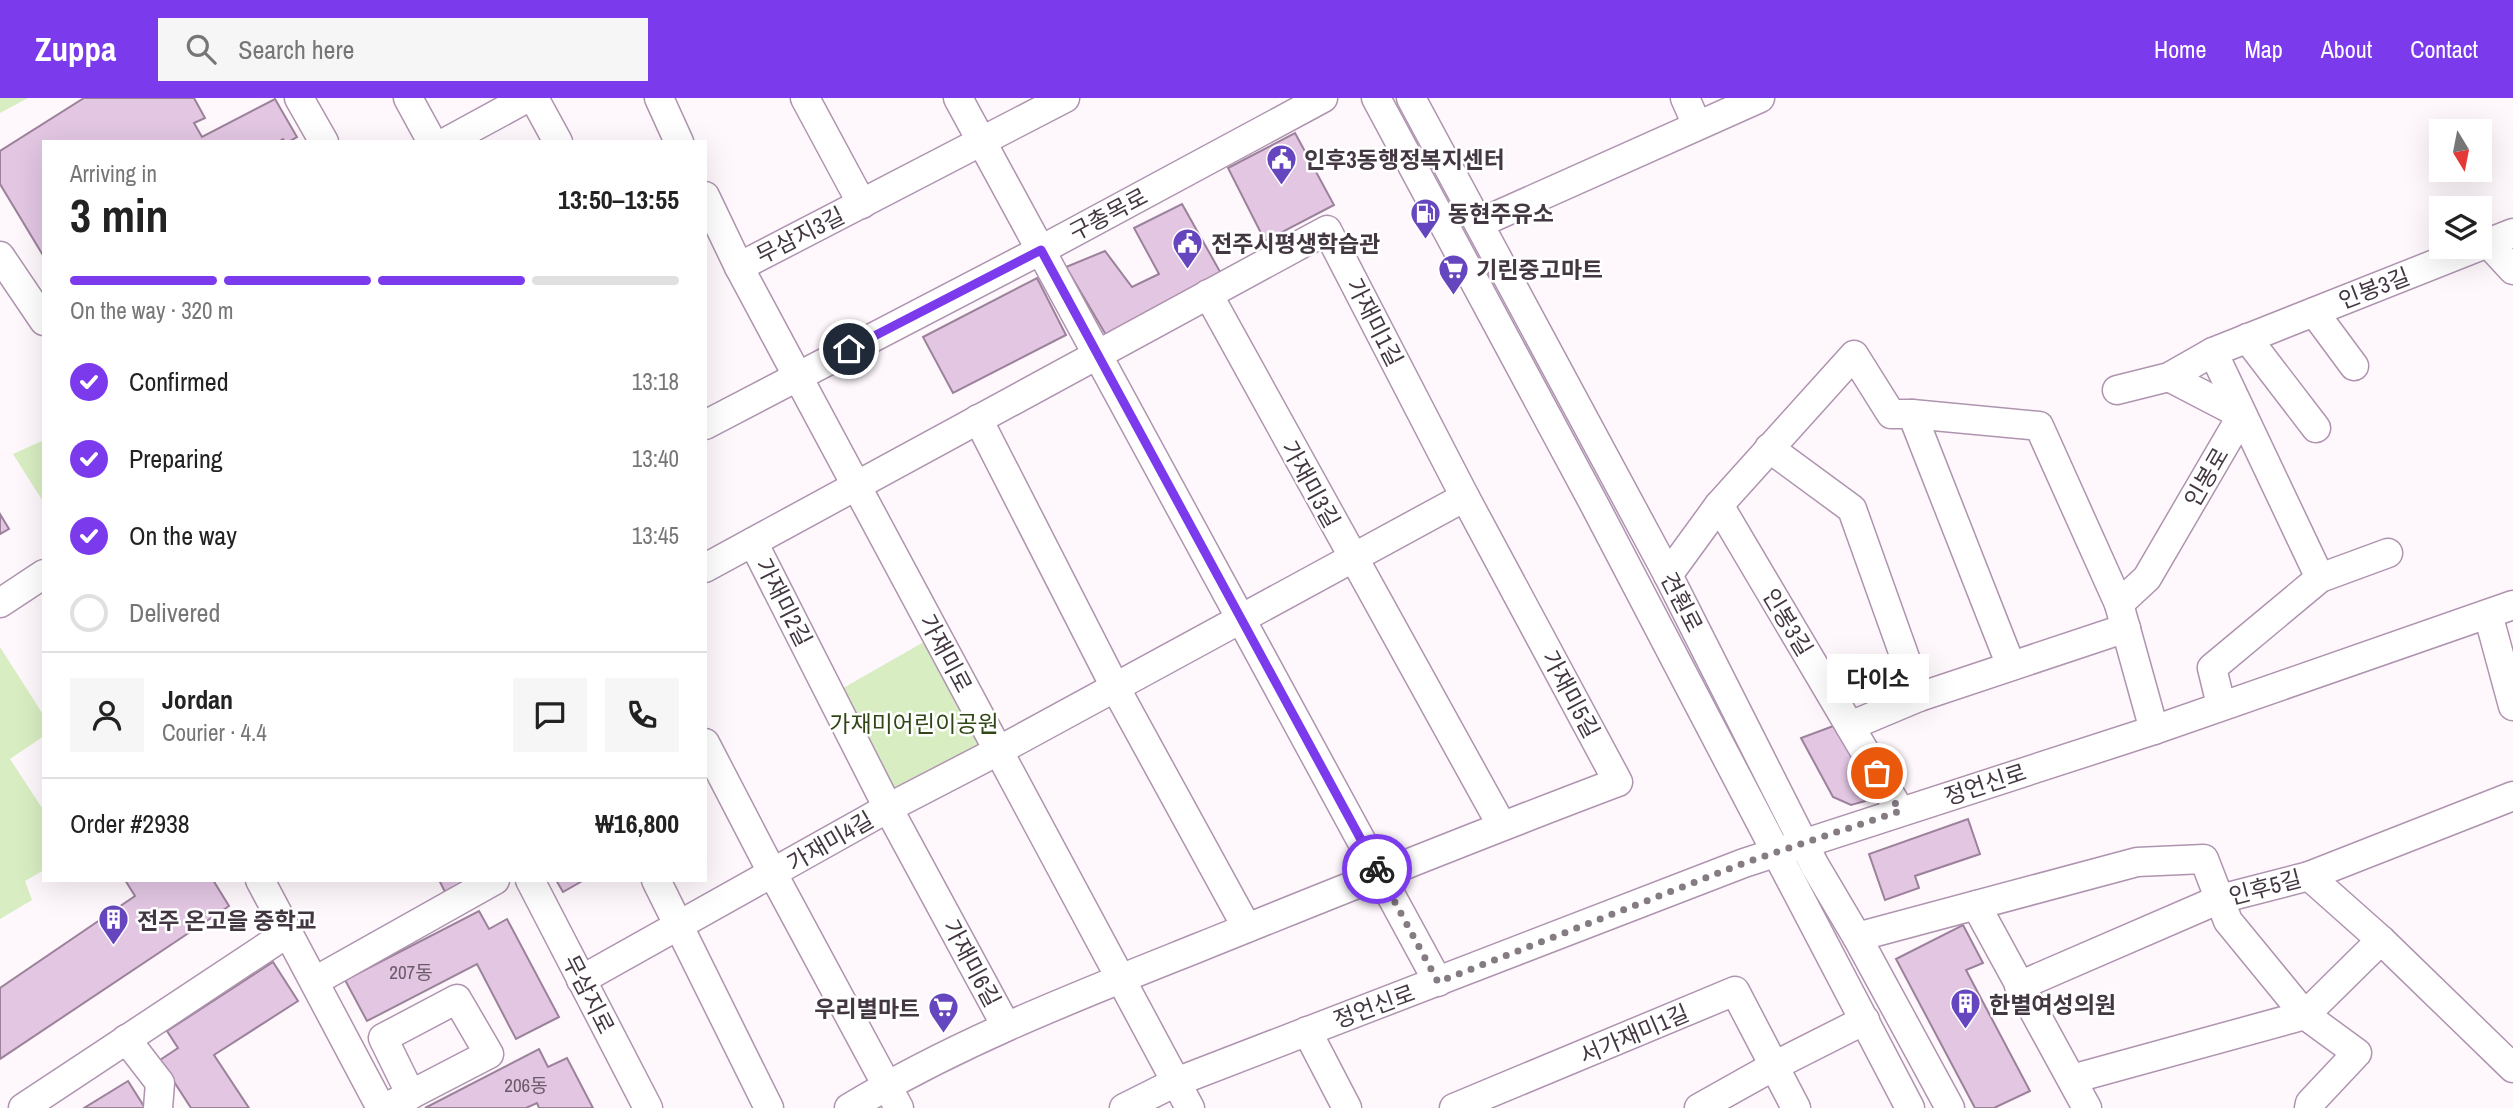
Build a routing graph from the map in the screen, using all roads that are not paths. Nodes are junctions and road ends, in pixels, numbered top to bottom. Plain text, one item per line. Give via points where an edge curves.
1 (299, 98) edge
2 (408, 98) edge
3 (527, 98) edge
4 (534, 98) edge
5 (659, 98) edge
6 (806, 98) edge
7 (958, 98) edge
8 (1065, 98) edge
9 (1322, 98) edge
10 (1376, 98) edge
11 (1411, 98) edge
12 (1685, 98) edge
13 (1760, 98) edge
14 (1697, 125) junction
15 (323, 140) edge
16 (431, 140) edge
17 (450, 140) edge
18 (557, 140) edge
19 (678, 140) edge
20 (982, 142) junction
21 (707, 200) edge
22 (862, 204) junction
23 (1480, 223) junction
24 (2501, 238) edge
25 (1041, 250) junction
26 (0, 256) edge
27 (739, 267) junction
28 (2513, 270) edge
29 (1208, 294) junction
30 (2314, 312) junction
31 (42, 318) edge
32 (2247, 338) junction
33 (2213, 352) junction
34 (1097, 355) junction
35 (2354, 366) dead end
36 (798, 376) junction
37 (2169, 377) junction
38 (2117, 390) dead end
39 (1912, 414) junction
40 (2242, 415) junction
41 (978, 419) junction
42 (707, 424) edge
43 (2316, 428) dead end
44 (1769, 448) junction
45 (856, 486) junction
46 (1465, 498) junction
47 (1719, 505) junction
48 (753, 542) junction
49 (2388, 553) dead end
50 (1352, 559) junction
51 (707, 567) edge
52 (42, 575) edge
53 (1668, 575) junction
54 (2320, 578) junction
55 (0, 603) edge
56 (2500, 609) edge
57 (2122, 616) junction
58 (1241, 619) junction
59 (815, 663) joint
60 (2011, 666) junction
61 (1115, 687) junction
62 (1919, 698) junction
63 (2221, 705) junction
64 (2513, 706) edge
65 (1850, 726) junction
66 (2154, 730) junction
67 (707, 747) edge
68 (998, 751) junction
69 (2513, 796) edge
70 (888, 808) junction
71 (1900, 811) junction
72 (1502, 826) junction
73 (1803, 843) junction
74 (1776, 852) junction
75 (772, 874) junction
76 (1380, 874) junction
77 (2309, 876) junction
78 (261, 882) edge
79 (491, 882) edge
80 (531, 882) edge
81 (657, 882) edge
82 (2220, 899) junction
83 (938, 900) joint
84 (1976, 905) junction
85 (679, 925) junction
86 (1247, 928) junction
87 (289, 932) junction
88 (1857, 937) junction
89 (2381, 940) junction
90 (1121, 979) junction
91 (581, 980) junction
92 (315, 981) junction
93 (1438, 982) junction
94 (2020, 986) junction
95 (2305, 1015) junction
96 (1865, 1020) junction
97 (1006, 1026) junction
98 (1307, 1031) junction
99 (126, 1040) junction
100 (1774, 1066) junction
101 (2513, 1068) edge
102 (2072, 1079) junction
103 (1176, 1082) junction
104 (411, 1095) dead end
105 (892, 1097) edge
106 (23, 1108) edge
107 (158, 1108) edge
108 (383, 1108) edge
109 (648, 1108) edge
110 (769, 1108) edge
111 (849, 1108) edge
112 (1124, 1108) edge
113 (1190, 1108) edge
114 (1347, 1108) edge
115 (1454, 1108) edge
116 (1699, 1108) edge
117 (1796, 1108) edge
118 (1910, 1108) edge
119 (1950, 1108) edge
120 (2087, 1108) edge
121 (2309, 1108) edge

1 - 15 street
2 - 16 street
3 - 17 street
4 - 18 street
5 - 19 street
6 - 22 street, 무삼지3길
7 - 20 street
8 - 20 street, 무삼지3길
9 - 25 street, 구총목로
10 - 74 street, 견훤로
11 - 23 street, 견훤로
12 - 14 street
13 - 14 street
14 - 23 street
20 - 22 street, 무삼지3길
20 - 25 street
21 - 27 street, 가재미로
22 - 27 street, 무삼지3길
23 - 53 street, 견훤로
24 - 28 street
24 - 30 street, 인봉3길
25 - 34 street
25 - 36 street, 구총목로
26 - 31 street
27 - 36 street, 가재미로
29 - 34 street, 가재미1길
29 - 46 street, 가재미1길 via 1327,230
29 - 50 street, 가재미3길
30 - 32 street, 인봉3길
30 - 35 street, 인봉3길
32 - 33 street, 인봉3길
32 - 43 street
33 - 37 street, 인봉3길
33 - 40 street
34 - 41 street, 가재미1길
34 - 58 street
36 - 42 street, 구총목로
36 - 45 street, 가재미로
37 - 38 street, 인봉3길
37 - 40 street
39 - 44 street via 1891,414 1854,355
39 - 57 street via 2039,426
39 - 60 street
40 - 54 street
40 - 57 street, 인봉로
41 - 45 street, 가재미1길
41 - 61 street
44 - 47 street
44 - 62 street via 1852,509
45 - 48 street, 가재미2길
45 - 68 street, 가재미로
46 - 50 street
46 - 72 street, 가재미5길 via 1618,782
47 - 53 street
47 - 65 street, 인봉3길
48 - 51 street, 가재미2길
48 - 59 street, 가재미2길
49 - 54 street
50 - 58 street
50 - 72 street, 가재미3길
52 - 55 street
53 - 73 street, 견훤로
54 - 63 street via 2212,668
56 - 63 street, 정언신로
56 - 64 street
57 - 60 street
57 - 66 street
58 - 61 street
58 - 76 street
59 - 70 street, 가재미4길
60 - 62 street
61 - 68 street
61 - 86 street
62 - 65 street
63 - 66 street, 정언신로
65 - 71 street, 인봉3길
66 - 71 street, 정언신로
67 - 75 street, 가재미4길
68 - 70 street, 가재미4길
68 - 90 street, 가재미로
69 - 77 street, 인후5길
70 - 75 street, 가재미4길
70 - 83 street, 가재미4길
71 - 73 street, 정언신로
72 - 76 street, 가재미5길
73 - 74 street, 정언신로
73 - 88 street, 견훤로
74 - 93 street, 정언신로
74 - 96 street, 견훤로
75 - 85 street, 가재미4길
75 - 105 street, 가재미4길
76 - 86 street, 가재미5길
76 - 93 street
77 - 82 street, 인후5길
77 - 89 street
78 - 87 street
79 - 92 street
80 - 91 street, 무삼지로
81 - 85 street
82 - 84 street via 2204,859 2137,862
82 - 94 street, 인후5길
82 - 95 street via 2228,921
83 - 97 street, 가재미6길
84 - 88 street
84 - 94 street
85 - 91 street, 가재미4길
85 - 110 street
86 - 90 street, 가재미5길
87 - 92 street
87 - 99 street
88 - 119 street, 견훤로
89 - 95 street
89 - 101 street
90 - 97 street, 가재미6길
90 - 103 street, 가재미로
91 - 109 street, 무삼지로
92 - 108 street
93 - 98 street, 정언신로
94 - 102 street
95 - 102 street
95 - 121 street via 2357,1053
96 - 100 street
96 - 118 street, 견훤로
97 - 105 street, 가재미6길
98 - 103 street, 정언신로
98 - 114 street
99 - 106 street
99 - 107 street via 160,1083
100 - 115 street, 서가재미1길 via 1735,991
100 - 116 street
100 - 117 street, 서가재미1길
102 - 120 street
103 - 112 street, 정언신로
103 - 113 street, 가재미로
104 - 108 street
105 - 111 street, 가재미6길

